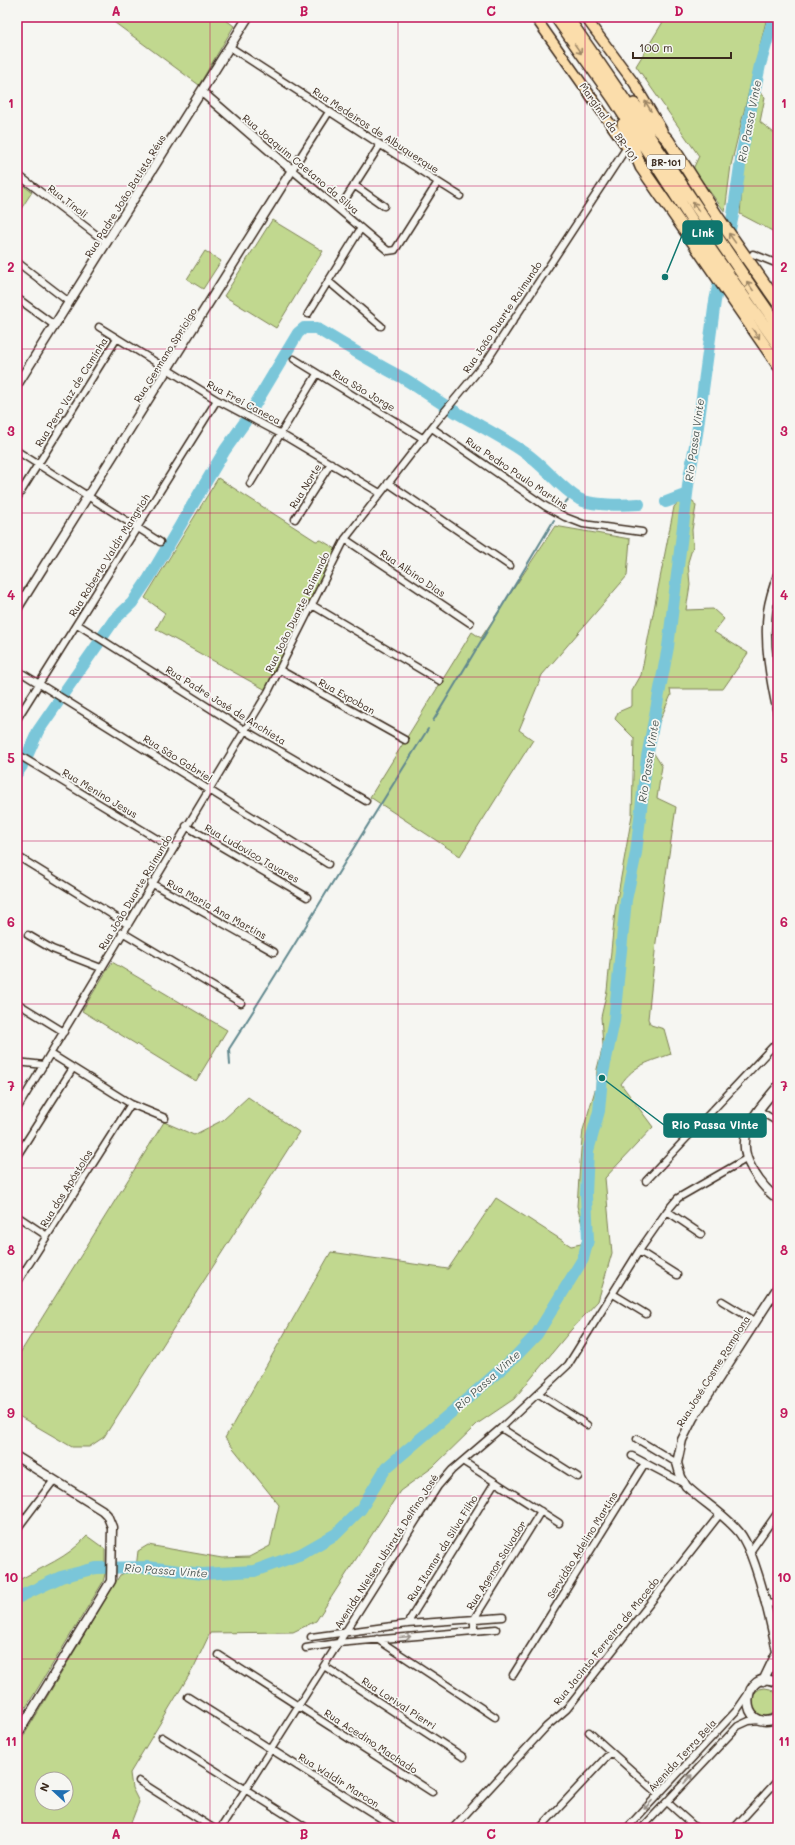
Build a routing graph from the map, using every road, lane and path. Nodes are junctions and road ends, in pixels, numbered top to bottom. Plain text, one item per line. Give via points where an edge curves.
1 (248, 17) edge
2 (535, 17) edge
3 (556, 17) edge
4 (568, 17) edge
5 (585, 17) edge
6 (230, 47) junction
7 (614, 84) junction
8 (202, 92) junction
9 (613, 98) junction
10 (329, 112) junction
11 (668, 140) junction
12 (380, 145) junction
13 (627, 146) junction
14 (641, 167) junction
15 (292, 170) junction
16 (17, 174) edge
17 (438, 182) junction
18 (354, 185) junction
19 (460, 196) dead end
20 (384, 206) dead end
21 (339, 209) junction
22 (360, 228) junction
23 (107, 243) junction
24 (388, 251) joint
25 (749, 255) junction
26 (17, 262) edge
27 (778, 264) edge
28 (328, 281) junction
29 (17, 298) edge
30 (69, 302) junction
31 (778, 303) edge
32 (308, 314) dead end
33 (54, 325) junction
34 (381, 326) dead end
35 (778, 326) edge
36 (99, 327) dead end
37 (117, 338) junction
38 (778, 345) edge
39 (294, 359) dead end
40 (778, 365) edge
41 (167, 370) junction
42 (317, 374) junction
43 (17, 385) edge
44 (217, 400) junction
45 (432, 428) junction
46 (281, 434) junction
47 (424, 439) junction
48 (17, 451) edge
49 (331, 463) junction
50 (38, 464) junction
51 (388, 483) junction
52 (250, 484) dead end
53 (380, 493) junction
54 (88, 496) junction
55 (17, 498) edge
56 (295, 519) dead end
57 (137, 528) junction
58 (642, 532) dead end
59 (345, 539) junction
60 (160, 542) dead end
61 (510, 566) dead end
62 (778, 574) edge
63 (312, 605) junction
64 (17, 609) edge
65 (470, 623) dead end
66 (77, 624) junction
67 (17, 670) edge
68 (280, 670) junction
69 (440, 681) dead end
70 (39, 684) junction
71 (778, 713) edge
72 (17, 720) edge
73 (246, 731) junction
74 (405, 740) dead end
75 (17, 754) edge
76 (209, 788) junction
77 (366, 801) dead end
78 (186, 826) junction
79 (172, 848) junction
80 (17, 856) edge
81 (328, 864) dead end
82 (151, 883) junction
83 (307, 897) dead end
84 (127, 924) junction
85 (122, 932) junction
86 (28, 935) dead end
87 (274, 952) dead end
88 (101, 968) junction
89 (17, 1003) edge
90 (241, 1003) dead end
91 (64, 1032) junction
92 (778, 1041) edge
93 (51, 1054) junction
94 (17, 1062) edge
95 (44, 1065) junction
96 (73, 1068) junction
97 (778, 1086) edge
98 (131, 1104) junction
99 (17, 1109) edge
100 (758, 1110) junction
101 (165, 1118) dead end
102 (778, 1122) edge
103 (17, 1156) edge
104 (746, 1159) junction
105 (646, 1181) dead end
106 (778, 1198) edge
107 (666, 1211) junction
108 (17, 1216) edge
109 (701, 1234) dead end
110 (47, 1236) junction
111 (639, 1251) junction
112 (677, 1275) dead end
113 (17, 1283) edge
114 (778, 1287) edge
115 (613, 1294) junction
116 (722, 1301) dead end
117 (646, 1314) dead end
118 (756, 1321) junction
119 (538, 1394) junction
120 (587, 1425) dead end
121 (501, 1428) junction
122 (637, 1439) dead end
123 (632, 1456) dead end
124 (17, 1457) edge
125 (464, 1462) junction
126 (645, 1463) junction
127 (677, 1463) junction
128 (578, 1477) dead end
129 (54, 1480) junction
130 (494, 1482) junction
131 (683, 1483) junction
132 (541, 1511) junction
133 (778, 1512) edge
134 (720, 1514) junction
135 (559, 1523) dead end
136 (17, 1529) edge
137 (750, 1552) junction
138 (765, 1603) junction
139 (778, 1604) edge
140 (503, 1616) dead end
141 (474, 1619) junction
142 (407, 1624) junction
143 (496, 1629) dead end
144 (474, 1630) junction
145 (346, 1631) junction
146 (311, 1637) dead end
147 (377, 1639) junction
148 (338, 1643) junction
149 (306, 1648) dead end
150 (778, 1654) edge
151 (219, 1655) dead end
152 (324, 1666) junction
153 (513, 1675) dead end
154 (763, 1681) junction
155 (778, 1683) edge
156 (749, 1693) junction
157 (188, 1697) dead end
158 (298, 1706) junction
159 (495, 1717) dead end
160 (764, 1721) junction
161 (776, 1721) edge
162 (589, 1732) dead end
163 (17, 1735) edge
164 (162, 1737) dead end
165 (271, 1749) junction
166 (611, 1752) junction
167 (463, 1757) dead end
168 (139, 1781) dead end
169 (777, 1782) edge
170 (246, 1789) junction
171 (432, 1792) dead end
172 (658, 1794) junction
173 (667, 1802) junction
174 (213, 1828) edge
175 (221, 1828) edge
176 (307, 1828) edge
177 (396, 1828) edge
178 (453, 1828) edge
179 (540, 1828) edge
180 (627, 1828) edge
181 (642, 1828) edge
182 (696, 1828) edge
183 (734, 1828) edge

1 - 6 main road, Rua Padre João Batista Réus
2 - 13 main road, Marginal da BR-101
3 -> 9 highway, BR-101
4 - 7 highway, BR-101
11 -> 5 main road via 643,97
6 - 8 main road, Rua Padre João Batista Réus
6 - 10 street, Rua Medeiros de Albuquerque
7 - 11 highway
35 -> 7 highway, BR-101
8 - 15 main road, Rua Joaquim Caetano da Silva
8 - 23 main road, Rua Padre João Batista Réus
9 - 14 highway
9 - 38 highway, BR-101 via 713,253
10 - 12 street, Rua Medeiros de Albuquerque
10 - 15 street, Rua Germano Spricigo
25 -> 11 highway via 719,219
12 - 17 street, Rua Medeiros de Albuquerque
12 - 18 street
13 - 14 main road, Marginal da BR-101
13 - 45 street, Rua João Duarte Raimundo via 488,359
14 -> 40 highway, Marginal da BR-101
15 - 21 street, Rua Joaquim Caetano da Silva
15 - 41 main road, Rua Germano Spricigo
16 - 23 street, Rua Tínoli
17 - 19 street
17 - 24 street, Rua Medeiros de Albuquerque via 398,248
18 - 20 street
18 - 21 street
21 - 22 street, Rua Joaquim Caetano da Silva
22 - 24 street, Rua Joaquim Caetano da Silva
22 - 28 street
23 - 30 main road, Rua Padre João Batista Réus
25 - 27 street
25 - 31 highway
26 - 30 street
28 - 32 street
28 - 34 street
29 - 33 street
30 - 33 main road, Rua Padre João Batista Réus
33 - 43 main road, Rua Padre João Batista Réus
36 - 37 street, Rua Frei Caneca
37 - 41 street, Rua Frei Caneca
37 - 50 street, Rua Pero Vaz de Caminha
39 - 42 street, Rua São Jorge
41 - 44 street, Rua Frei Caneca
41 - 54 main road, Rua Germano Spricigo
42 - 46 street
42 - 47 street, Rua São Jorge
44 - 46 street, Rua Frei Caneca
44 - 57 street, Rua Roberto Valdir Mangrich
45 - 47 street, Rua João Duarte Raimundo
45 - 58 street, Rua Pedro Paulo Martins via 565,517 583,524
46 - 49 street, Rua Frei Caneca
46 - 52 street
47 - 51 street, Rua João Duarte Raimundo
48 - 50 street
49 - 53 street, Rua Frei Caneca
49 - 56 street, Rua Norte
50 - 54 street
50 - 55 street, Rua Pero Vaz de Caminha
51 - 53 street, Rua João Duarte Raimundo
51 - 61 street
53 - 59 street, Rua João Duarte Raimundo
54 - 57 street
54 - 64 main road, Rua Germano Spricigo
57 - 60 street
57 - 66 street, Rua Roberto Valdir Mangrich
59 - 63 street, Rua João Duarte Raimundo
59 - 65 street, Rua Albino Dias
62 - 71 main road via 770,601 768,630 771,673
63 - 68 street, Rua João Duarte Raimundo
63 - 69 street
66 - 70 street, Rua Roberto Valdir Mangrich
66 - 73 street, Rua Padre José de Anchieta
67 - 70 street, Rua São Gabriel
68 - 73 street, Rua João Duarte Raimundo
68 - 74 street, Rua Expoban
70 - 72 street, Rua Roberto Valdir Mangrich
70 - 76 street, Rua São Gabriel
73 - 76 street, Rua João Duarte Raimundo
73 - 77 street, Rua Padre José de Anchieta
75 - 79 street, Rua Menino Jesus
76 - 78 street, Rua João Duarte Raimundo
76 - 81 street, Rua São Gabriel
78 - 79 street, Rua João Duarte Raimundo
78 - 83 street, Rua Ludovico Tavares
79 - 82 street, Rua João Duarte Raimundo
80 - 84 street
82 - 84 street, Rua João Duarte Raimundo
82 - 87 street, Rua Maria Ana Martins
84 - 85 street, Rua João Duarte Raimundo
85 - 88 street, Rua João Duarte Raimundo
85 - 90 street
86 - 88 street via 52,950
88 - 91 street, Rua João Duarte Raimundo
89 - 91 street
91 - 93 street, Rua João Duarte Raimundo
92 - 105 street
93 - 95 street, Rua João Duarte Raimundo
93 - 96 street
94 - 95 street
95 - 99 street, Rua João Duarte Raimundo
96 - 98 street
96 - 103 street
97 - 100 main road
98 - 101 street
98 - 110 street, Rua dos Apóstolos
100 - 102 street
100 - 104 main road via 745,1137
104 - 106 main road via 760,1183
104 - 107 street, Avenida Nielsen Ubiratã Delfino José via 678,1198
107 - 109 street
107 - 111 street, Avenida Nielsen Ubiratã Delfino José
108 - 110 street
110 - 113 street, Rua dos Apóstolos
111 - 112 street
111 - 115 street, Avenida Nielsen Ubiratã Delfino José
114 - 118 main road, Rua José Cosme Pamplona
115 - 117 street
115 - 119 street, Avenida Nielsen Ubiratã Delfino José via 576,1354
116 - 118 street
118 - 127 main road, Rua José Cosme Pamplona via 693,1418 681,1444
119 - 120 street
119 - 121 street, Avenida Nielsen Ubiratã Delfino José
121 - 125 street, Avenida Nielsen Ubiratã Delfino José
121 - 128 street
122 - 127 street
123 - 126 street
124 - 129 main road
125 - 130 street
125 - 145 street, Avenida Nielsen Ubiratã Delfino José via 452,1470 438,1486
126 - 131 street
126 - 153 street, Servidão Adelino Martins
127 - 131 main road, Rua José Cosme Pamplona
129 - 136 street
129 - 163 main road via 107,1515 112,1527 110,1581
130 - 132 street
130 - 142 street, Rua Itamar da Silva Filho
131 - 134 main road
132 - 135 street
132 - 141 street, Rua Agenor Salvador
133 - 137 street
134 - 137 main road via 739,1532
134 - 178 street, Rua Jacinto Ferreira de Macedo via 567,1709 546,1727
137 - 138 main road
138 - 139 street
138 - 150 main road
140 - 141 street
141 - 142 street
141 - 144 street, Rua Agenor Salvador
142 - 145 street
143 - 144 street
147 -> 144 street
145 - 146 street
145 - 148 street, Avenida Nielsen Ubiratã Delfino José
147 - 148 street
147 - 159 street
148 - 149 street
148 - 152 street, Avenida Nielsen Ubiratã Delfino José
150 - 154 main road
151 - 158 street, Rua Acedino Machado
152 - 158 street, Avenida Nielsen Ubiratã Delfino José
152 - 167 street, Rua Lorival Pierri
154 - 155 main road
154 - 156 main road via 757,1683
156 - 160 main road via 749,1709 756,1718
156 - 172 street, Avenida Terra Bela via 737,1710
157 - 165 street, Rua Waldir Marcon
158 - 165 street, Avenida Nielsen Ubiratã Delfino José
158 - 171 street, Rua Acedino Machado
160 - 161 main road
173 -> 160 street, Avenida Terra Bela via 738,1726 749,1721
162 - 166 street
164 - 170 street
165 - 170 street, Avenida Nielsen Ubiratã Delfino José
165 - 177 street, Rua Waldir Marcon
166 - 172 street
166 - 179 street
168 - 174 street
169 - 183 street
170 - 175 street, Avenida Nielsen Ubiratã Delfino José
170 - 176 street
172 -> 180 street, Avenida Terra Bela
173 - 181 street, Avenida Terra Bela
173 - 182 street

